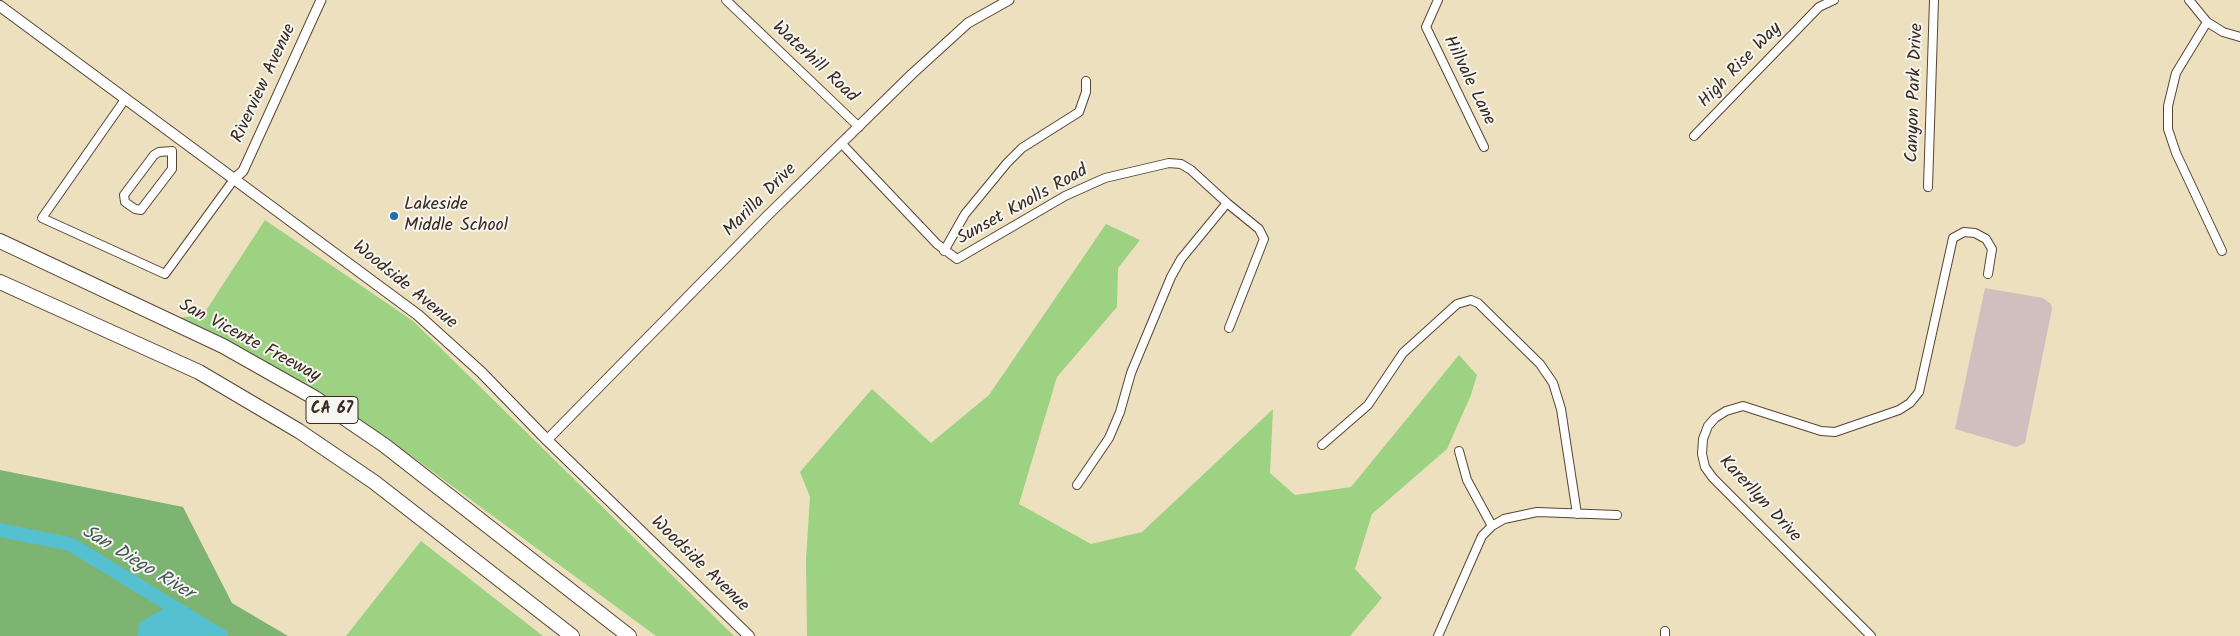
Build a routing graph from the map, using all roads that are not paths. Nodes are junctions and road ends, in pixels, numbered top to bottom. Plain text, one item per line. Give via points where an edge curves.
1 (321, 0) edge
2 (726, 0) edge
3 (1010, 0) edge
4 (1438, 0) edge
5 (1834, 0) edge
6 (1934, 0) edge
7 (2188, 0) edge
8 (0, 6) edge
9 (2207, 22) junction
10 (2240, 37) edge
11 (1086, 81) dead end
12 (126, 98) junction
13 (860, 127) junction
14 (1694, 136) dead end
15 (181, 139) junction
16 (842, 144) junction
17 (1484, 147) dead end
18 (172, 152) junction
19 (235, 178) junction
20 (1928, 187) dead end
21 (1227, 203) junction
22 (0, 241) edge
23 (944, 251) junction
24 (2222, 251) dead end
25 (1988, 274) dead end
26 (0, 282) edge
27 (1229, 328) dead end
28 (547, 440) junction
29 (1322, 445) dead end
30 (1459, 451) dead end
31 (1077, 485) dead end
32 (1577, 514) junction
33 (1617, 515) dead end
34 (1492, 526) junction
35 (572, 636) edge
36 (629, 636) edge
37 (750, 636) edge
38 (1438, 636) edge
39 (1871, 636) edge

1 - 19 street, Riverview Avenue via 243,171
2 - 13 street, Waterhill Road
3 - 13 street, Marilla Drive via 982,13 954,34
4 - 17 street, Hillvale Lane via 1426,27
5 - 14 street, High Rise Way via 1819,7
6 - 20 street, Canyon Park Drive
7 - 9 street
8 - 12 main road, Woodside Avenue
9 - 10 street
9 - 24 street via 2176,74 2168,106 2168,129
11 - 23 street via 1079,112 1022,148 1007,163 964,214
12 - 15 main road, Woodside Avenue
12 - 19 street via 42,218 165,274
13 - 16 street, Marilla Drive
15 - 18 street
15 - 19 main road, Woodside Avenue
16 - 23 street, Sunset Knolls Road
16 - 28 street, Marilla Drive
18 - 18 street via 154,155 124,195 125,202 141,210 172,169
19 - 28 main road, Woodside Avenue via 418,315 481,372
21 - 23 street, Sunset Knolls Road via 1191,170 1181,164 1169,163 1105,178 1065,196 958,259
21 - 27 street via 1259,229 1264,239
21 - 31 street via 1181,259 1171,277 1131,373 1109,438
22 - 36 highway, San Vicente Freeway / CA 67 via 223,346 315,398 384,444
25 - 39 street, Karerllyn Drive via 1992,249 1986,239 1964,232 1953,238 1919,392 1910,404 1835,432 1821,432 1743,406 1716,418 1708,426 1703,439 1705,467 1713,478
26 - 35 highway, CA 67 via 199,372 299,431 374,482
28 - 37 main road, Woodside Avenue
29 - 32 street via 1368,405 1403,353 1457,304 1471,300 1478,303 1540,364 1553,382 1561,409
30 - 34 street via 1467,480
32 - 33 street
32 - 34 street via 1537,512 1504,519
34 - 38 street via 1482,536

